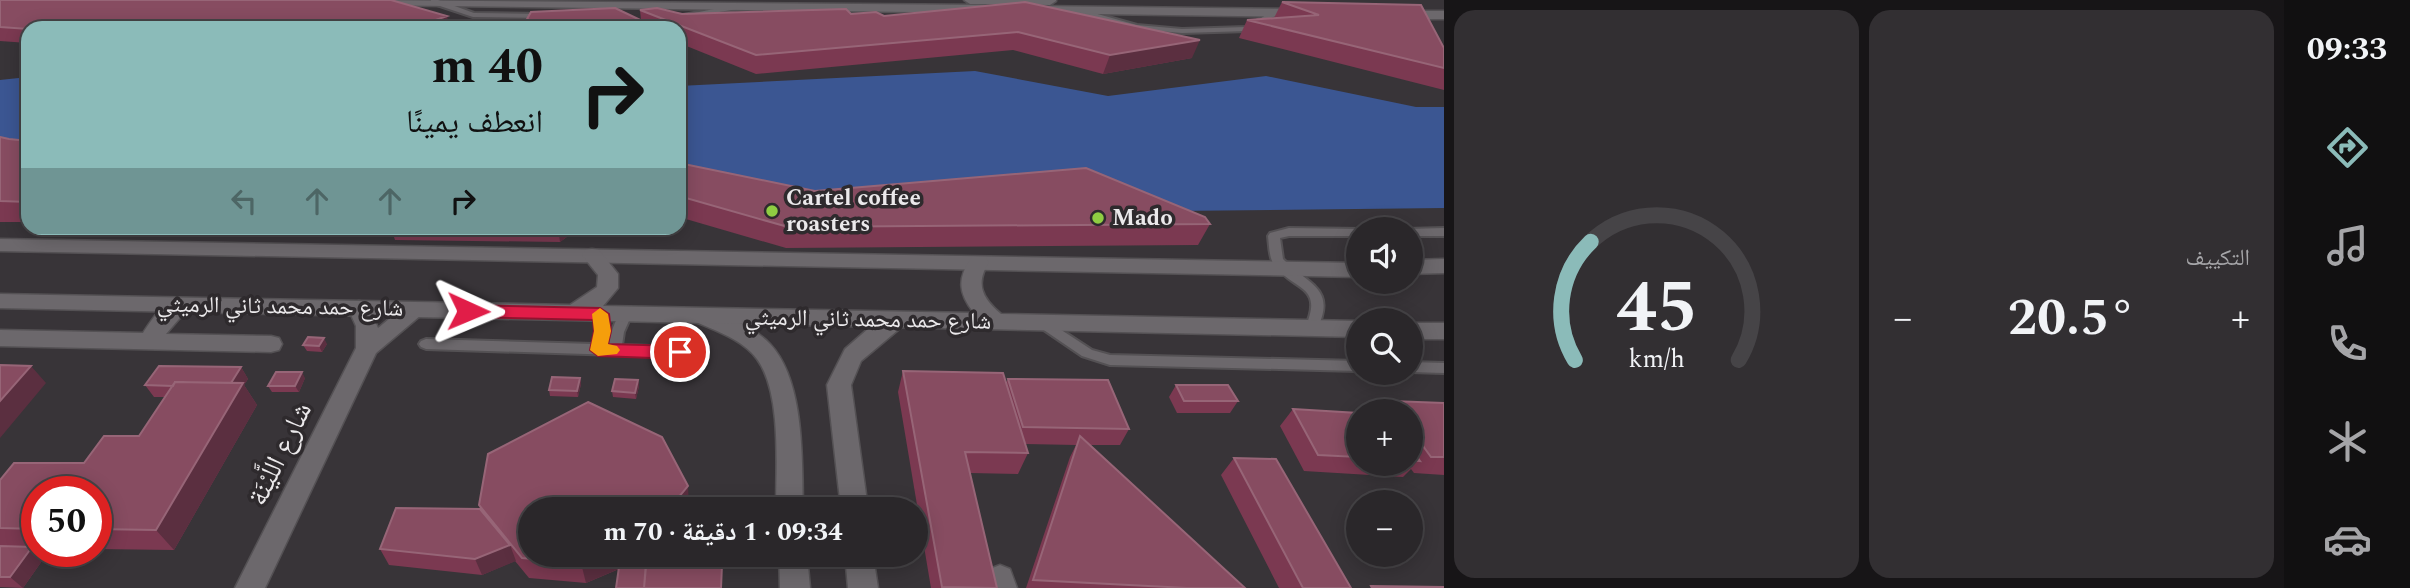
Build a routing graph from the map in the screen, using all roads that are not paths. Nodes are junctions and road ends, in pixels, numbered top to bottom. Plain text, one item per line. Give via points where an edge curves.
1 (947, 0) edge
2 (346, 1) edge
3 (434, 1) edge
4 (918, 4) edge
5 (741, 6) junction
6 (1307, 6) edge
7 (1444, 6) edge
8 (1079, 10) junction
9 (1276, 13) junction
10 (1444, 15) edge
11 (556, 16) edge
12 (673, 18) edge
13 (1346, 232) edge
14 (1423, 232) edge
15 (1444, 232) edge
16 (0, 245) edge
17 (592, 255) junction
18 (979, 262) junction
19 (1423, 267) edge
20 (1444, 267) edge
21 (1286, 270) junction
22 (1346, 270) edge
23 (0, 301) edge
24 (154, 304) junction
25 (180, 305) junction
26 (359, 308) junction
27 (416, 310) junction
28 (573, 313) junction
29 (600, 314) junction
30 (626, 314) junction
31 (704, 317) junction
32 (896, 320) junction
33 (996, 322) junction
34 (1043, 323) junction
35 (1311, 328) junction
36 (1346, 329) edge
37 (1423, 331) edge
38 (1444, 331) edge
39 (0, 338) edge
40 (126, 342) junction
41 (149, 342) junction
42 (271, 344) dead end
43 (426, 344) dead end
44 (367, 348) junction
45 (598, 350) junction
46 (615, 350) junction
47 (680, 352) dead end
48 (1346, 366) edge
49 (1423, 367) edge
50 (1444, 368) edge
51 (789, 497) edge
52 (853, 497) edge
53 (794, 567) edge
54 (860, 567) edge
55 (250, 588) edge
56 (795, 588) edge
57 (863, 588) edge

1 - 6 street
2 - 3 street
3 - 5 street
3 - 11 lane via 473,15
4 - 5 street
4 - 8 street
5 - 12 lane
6 - 9 street
7 - 10 street via 1388,10
8 - 9 street
8 - 9 lane via 1115,22 1182,32 1248,29
13 - 21 lane via 1277,234 1275,256
14 - 15 lane
16 - 17 street
17 - 18 street
17 - 28 street via 608,274 608,288
18 - 21 street
18 - 33 street via 969,277 972,296
19 - 20 street
21 - 22 street
21 - 35 lane via 1318,297 1320,310
23 - 24 street, شارع حمد محمد ثاني الرميثي
24 - 25 street, شارع حمد محمد ثاني الرميثي
24 - 40 street
25 - 26 street, شارع حمد محمد ثاني الرميثي
25 - 41 street
26 - 27 street, شارع حمد محمد ثاني الرميثي
26 - 44 street via 367,326
27 - 28 street, شارع حمد محمد ثاني الرميثي
27 - 44 street, شارع اللَّيْنَة
28 - 29 street, شارع حمد محمد ثاني الرميثي
29 - 30 street, شارع حمد محمد ثاني الرميثي
29 - 45 lane
30 - 31 street, شارع حمد محمد ثاني الرميثي
30 - 46 lane
31 - 32 street, شارع حمد محمد ثاني الرميثي
31 - 51 street via 751,341 774,366 782,398
32 - 33 street, شارع حمد محمد ثاني الرميثي
32 - 52 street via 852,353 843,368 839,385
33 - 34 street, شارع حمد محمد ثاني الرميثي
34 - 35 street, شارع حمد محمد ثاني الرميثي
34 - 48 lane via 1087,353 1110,360
35 - 36 street, شارع حمد محمد ثاني الرميثي
37 - 38 street
39 - 40 street
40 - 41 street
41 - 42 street
43 - 45 lane
44 - 55 street, شارع اللَّيْنَة
45 - 46 lane
46 - 47 lane
49 - 50 lane
53 - 56 street
54 - 57 street

